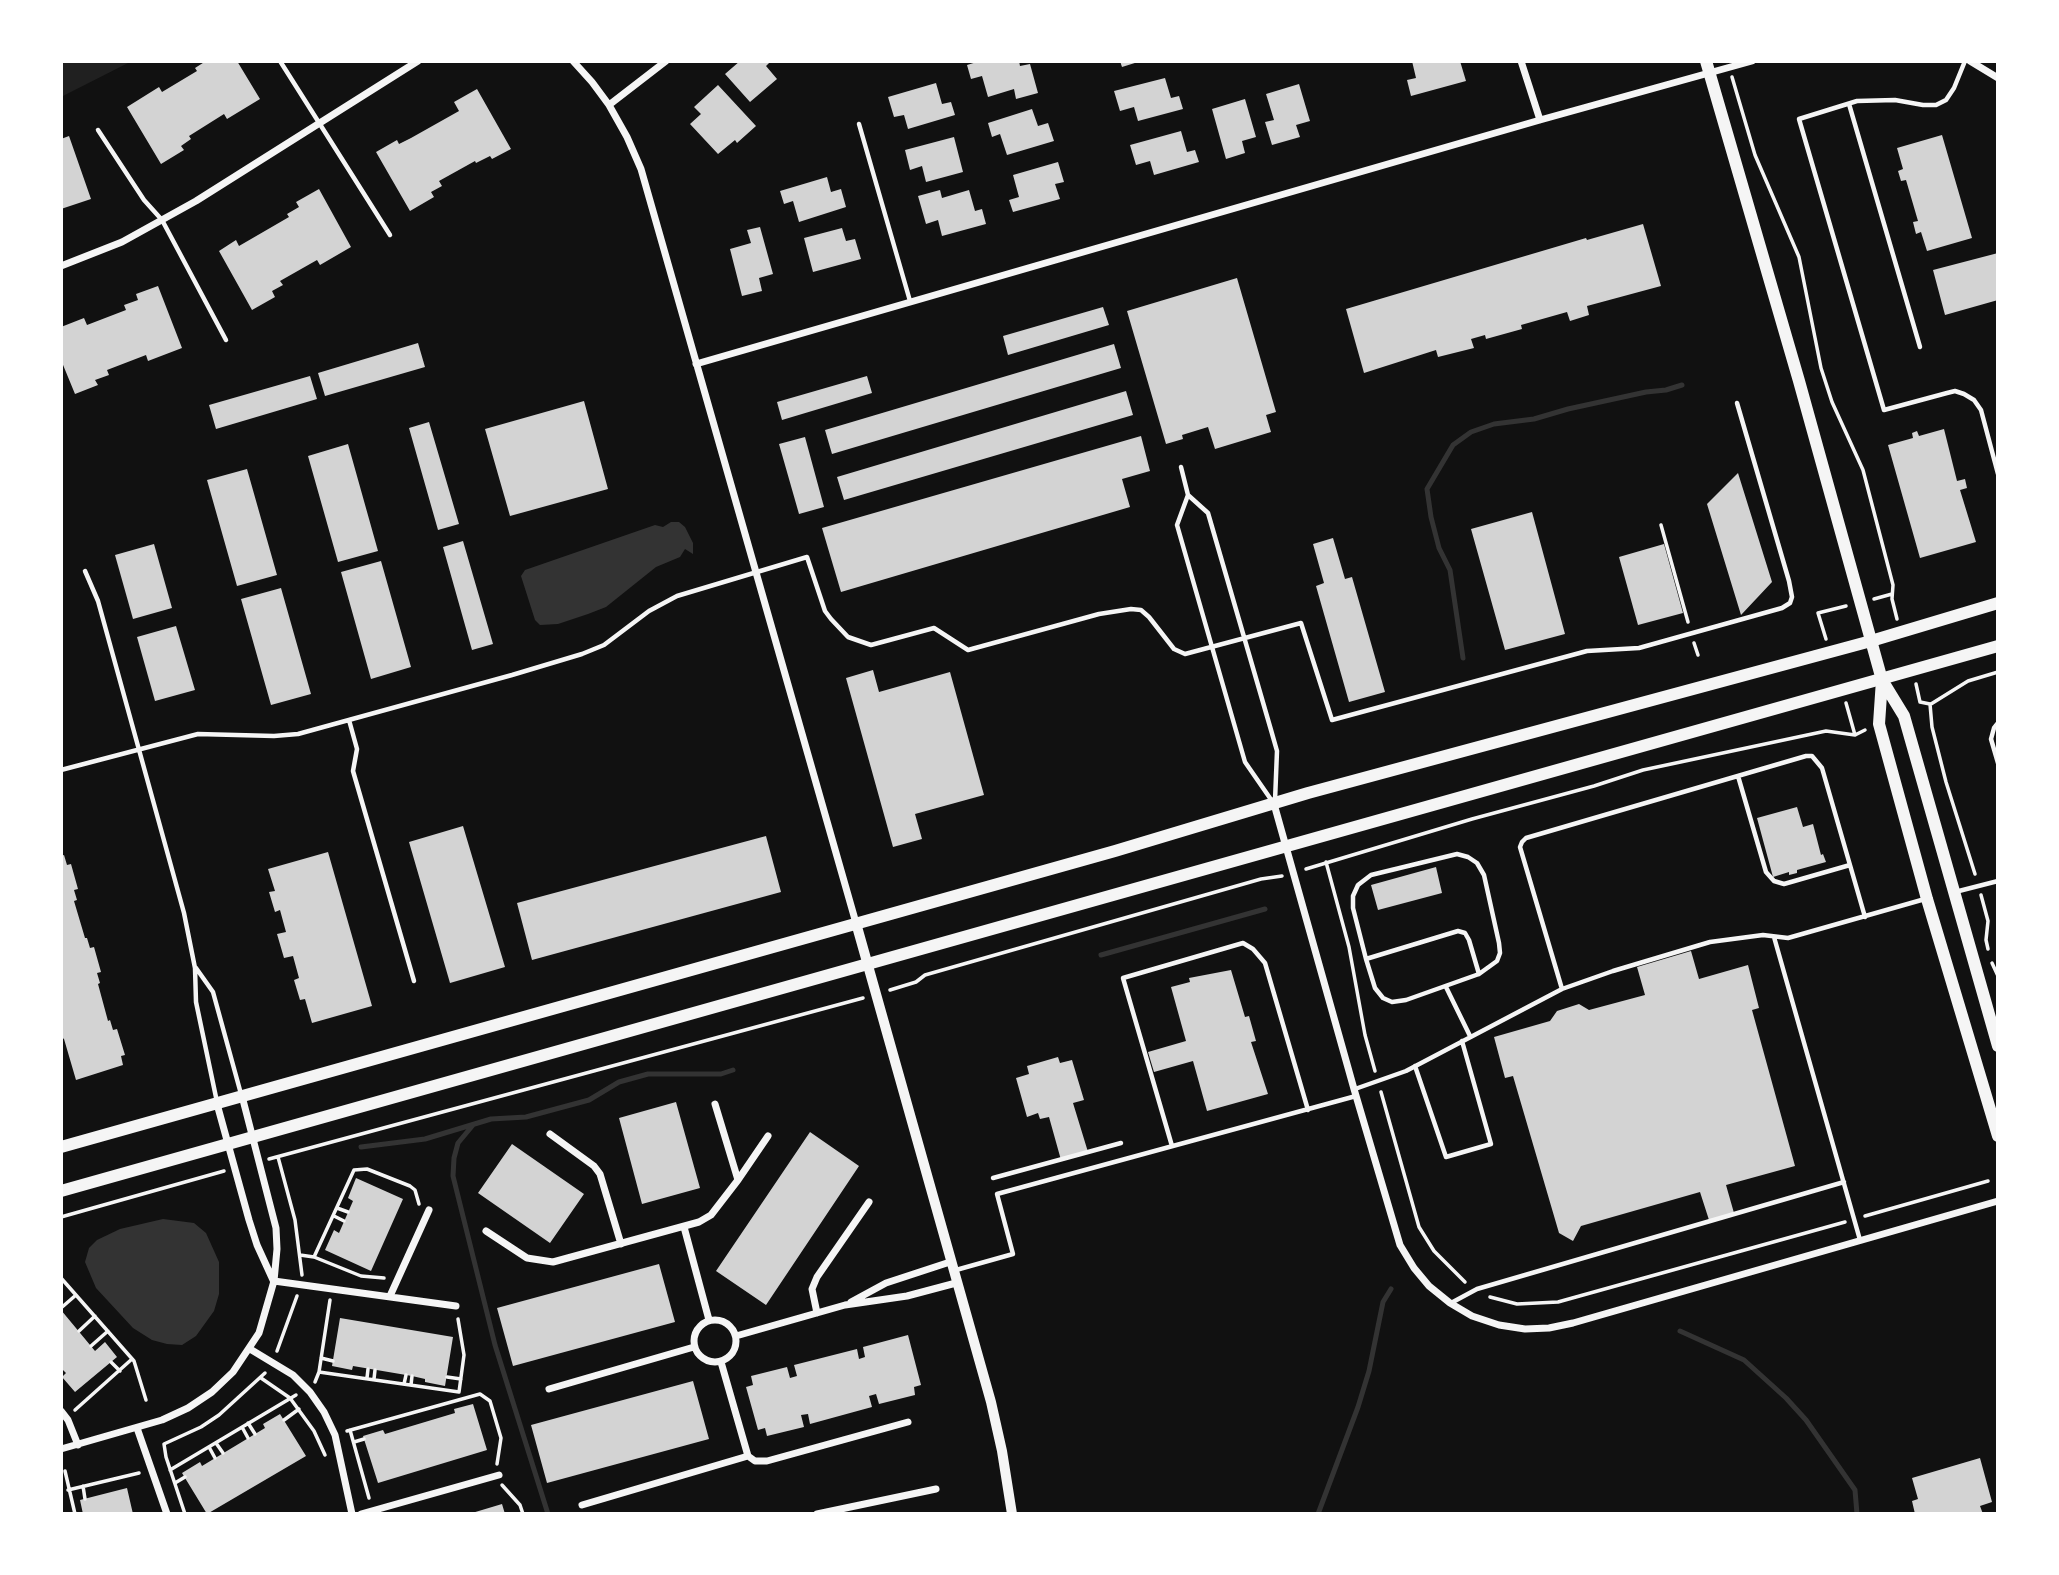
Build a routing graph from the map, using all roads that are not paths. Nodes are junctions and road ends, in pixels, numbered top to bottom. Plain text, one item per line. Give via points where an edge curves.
1 (280, 61) edge
2 (418, 61) edge
3 (573, 61) edge
4 (666, 61) edge
5 (1521, 61) edge
6 (1752, 61) edge
7 (1965, 61) edge
8 (1970, 61) edge
9 (1708, 67) edge
10 (1998, 78) edge
11 (1849, 104) junction
12 (609, 105) junction
13 (1540, 120) junction
14 (318, 124) junction
15 (859, 124) dead end
16 (98, 130) dead end
17 (162, 220) junction
18 (390, 235) dead end
19 (61, 266) edge
20 (910, 302) junction
21 (226, 340) dead end
22 (1920, 347) dead end
23 (696, 364) junction
24 (1737, 403) dead end
25 (1181, 467) dead end
26 (1998, 474) edge
27 (1188, 495) junction
28 (85, 571) dead end
29 (756, 572) junction
30 (1998, 603) edge
31 (1243, 638) junction
32 (1871, 641) junction
33 (1998, 646) edge
34 (1212, 648) junction
35 (1882, 680) junction
36 (349, 720) junction
37 (1998, 723) edge
38 (139, 749) junction
39 (1998, 763) edge
40 (61, 770) edge
41 (1738, 776) junction
42 (1274, 804) junction
43 (1284, 846) junction
44 (1850, 865) junction
45 (1998, 881) edge
46 (1954, 892) junction
47 (1927, 899) junction
48 (1865, 916) junction
49 (856, 923) junction
50 (1774, 937) junction
51 (1366, 959) junction
52 (868, 963) junction
53 (195, 968) junction
54 (1479, 974) junction
55 (414, 981) dead end
56 (1446, 987) junction
57 (1562, 989) junction
58 (1471, 1037) junction
59 (1462, 1041) junction
60 (1998, 1046) edge
61 (1415, 1066) junction
62 (1355, 1093) junction
63 (242, 1096) junction
64 (217, 1104) junction
65 (715, 1104) dead end
66 (1308, 1110) junction
67 (550, 1134) dead end
68 (252, 1136) junction
69 (768, 1136) dead end
70 (1998, 1136) edge
71 (228, 1143) junction
72 (1121, 1143) dead end
73 (1172, 1146) junction
74 (61, 1147) edge
75 (993, 1178) dead end
76 (738, 1180) junction
77 (1844, 1182) junction
78 (61, 1191) edge
79 (1998, 1201) edge
80 (869, 1202) dead end
81 (429, 1210) road end
82 (684, 1227) junction
83 (486, 1231) dead end
84 (1860, 1241) junction
85 (621, 1244) junction
86 (952, 1267) junction
87 (274, 1281) junction
88 (956, 1283) junction
89 (390, 1296) junction
90 (1450, 1303) junction
91 (845, 1305) junction
92 (456, 1307) road end
93 (817, 1313) junction
94 (709, 1320) junction
95 (736, 1336) junction
96 (694, 1347) junction
97 (250, 1349) junction
98 (721, 1362) junction
99 (549, 1389) dead end
100 (61, 1411) edge
101 (908, 1422) dead end
102 (136, 1428) junction
103 (78, 1445) junction
104 (61, 1450) edge
105 (748, 1456) junction
106 (499, 1475) road end
107 (936, 1489) dead end
108 (582, 1505) dead end
109 (167, 1514) edge
110 (352, 1514) edge
111 (361, 1514) edge
112 (817, 1514) edge
113 (1012, 1514) edge

1 - 14 lane
2 - 14 street
3 - 12 street
4 - 12 street
5 - 13 street
6 - 9 street via 1730,68
7 - 11 lane via 1954,88 1936,105 1876,100
8 - 10 street
9 - 13 street
9 - 32 main road
11 - 22 lane
11 - 26 lane via 1798,119 1884,410 1955,391 1964,394 1981,410
12 - 23 street via 640,169
13 - 20 street
14 - 17 street
14 - 18 lane
15 - 20 lane
16 - 17 lane
17 - 19 street
17 - 21 lane
20 - 23 street
23 - 29 street
24 - 31 lane via 1792,597 1782,608 1639,648 1587,651 1332,720 1301,622
25 - 27 lane
27 - 31 lane via 1208,513
27 - 34 lane via 1177,525
28 - 38 lane via 98,601
29 - 34 lane via 807,557 825,611 848,637 871,645 934,628 968,650 1131,608 1149,617 1174,649 1185,654
29 - 36 lane via 673,598 604,645 582,654
29 - 49 street
30 - 32 main road
31 - 34 lane
31 - 42 lane via 1277,751
32 - 35 main road
32 - 42 main road
33 - 35 main road
34 - 42 lane via 1245,762
35 - 43 main road
35 - 46 main road via 1902,712
35 - 47 main road via 1879,724
36 - 38 lane via 298,734 198,734
36 - 55 lane via 357,749 353,771
37 - 39 lane via 1991,739
38 - 40 lane
38 - 53 lane
41 - 44 lane via 1766,872 1774,881 1784,884
41 - 44 lane via 1812,756 1822,768
41 - 57 lane via 1522,842
42 - 43 street
42 - 49 main road
43 - 52 main road
43 - 62 street
44 - 48 lane
45 - 46 lane
46 - 60 main road
47 - 48 lane
47 - 70 main road
48 - 50 lane via 1788,938
49 - 52 street
49 - 63 main road
50 - 57 lane via 1710,942
50 - 77 lane
51 - 54 lane via 1458,931 1469,940
51 - 54 lane via 1353,908 1358,885 1371,875 1457,854 1476,863 1484,875 1499,943 1497,961
51 - 56 lane via 1376,988 1392,1002
52 - 68 main road
52 - 86 street
53 - 63 lane via 214,992
53 - 64 lane via 196,1002
54 - 56 lane
56 - 58 lane
57 - 58 lane
58 - 59 lane
59 - 61 lane
59 - 61 lane via 1491,1144 1446,1157
61 - 62 lane
62 - 66 lane
62 - 90 street via 1401,1245 1429,1286
63 - 64 main road
63 - 68 street
64 - 71 street
64 - 74 main road
65 - 76 street
66 - 73 lane
66 - 73 lane via 1265,962 1243,943 1123,978
67 - 85 street via 600,1174
68 - 71 main road
68 - 87 street via 276,1228
69 - 76 street
71 - 78 main road
71 - 87 street via 257,1245
72 - 75 lane
73 - 86 lane via 998,1194 1013,1254
76 - 82 street via 711,1215
77 - 84 lane
77 - 90 lane via 1477,1289
79 - 84 street
80 - 93 street via 817,1277 812,1289
81 - 89 street
82 - 85 street
82 - 94 street
83 - 85 street via 527,1258 543,1262
84 - 90 street via 1549,1328 1499,1325
86 - 88 street
86 - 91 street via 886,1283
87 - 89 street
87 - 97 street
88 - 91 street
88 - 113 street via 1003,1451
89 - 92 street
91 - 93 street
93 - 95 street
94 - 95 street via 730,1324
94 - 96 street via 697,1331
95 - 98 street via 735,1350
96 - 98 street via 709,1362
96 - 99 street
97 - 102 street via 233,1372 200,1401
97 - 110 street via 293,1375 324,1412 335,1435
98 - 105 street
100 - 103 street
101 - 105 street via 767,1461
102 - 103 street
102 - 109 street
103 - 104 street
105 - 108 street
106 - 111 street
107 - 112 street

